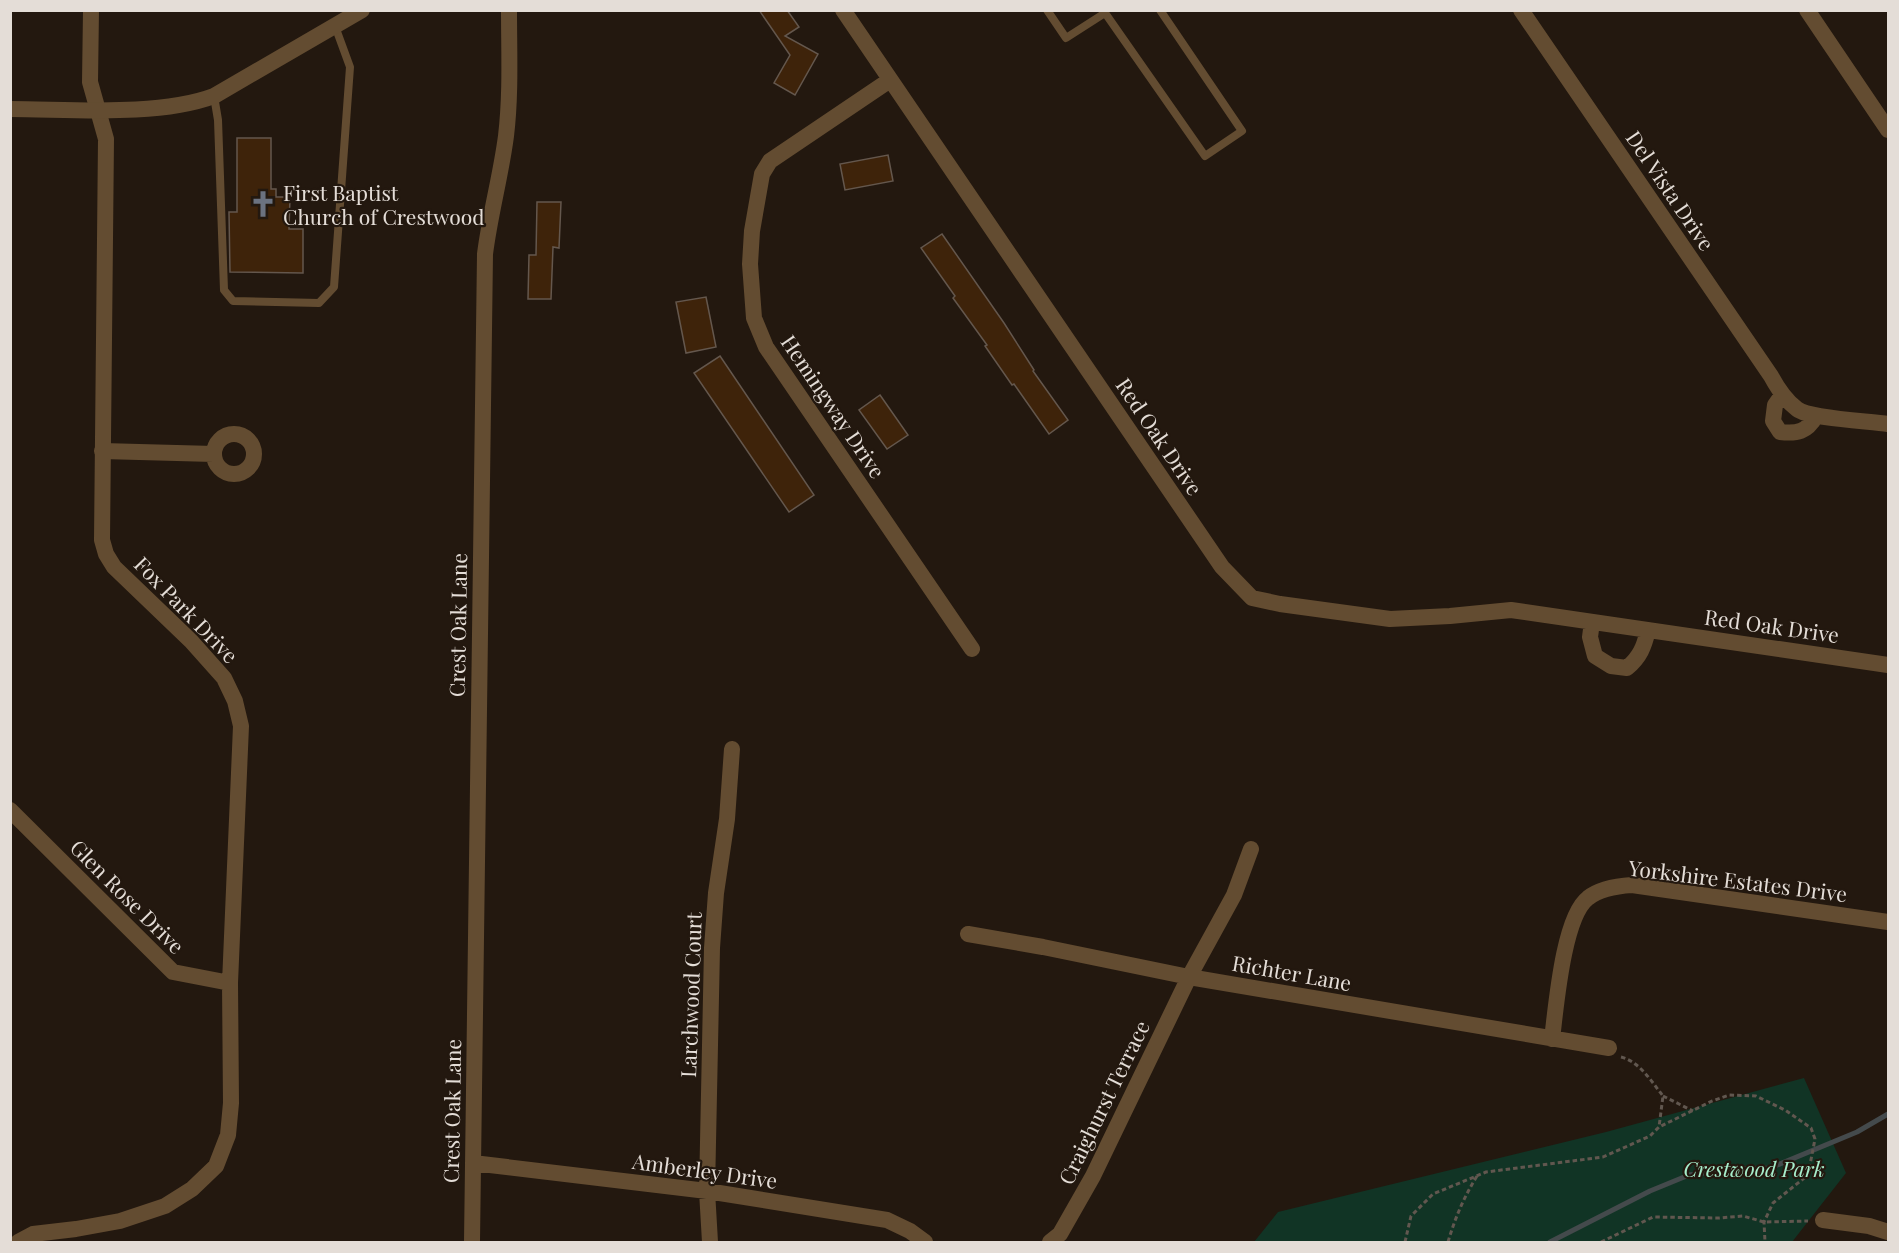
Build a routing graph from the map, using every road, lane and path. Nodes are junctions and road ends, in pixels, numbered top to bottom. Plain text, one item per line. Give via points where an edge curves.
1 (91, 10) edge
2 (362, 10) edge
3 (509, 10) edge
4 (843, 10) edge
5 (1047, 10) edge
6 (1160, 10) edge
7 (1521, 10) edge
8 (1807, 10) edge
9 (1104, 12) edge
10 (335, 26) junction
11 (890, 80) junction
12 (214, 96) junction
13 (10, 109) edge
14 (98, 109) junction
15 (1888, 130) edge
16 (1782, 395) junction
17 (1816, 416) junction
18 (1888, 424) edge
19 (102, 451) junction
20 (214, 454) dead end
21 (1592, 622) junction
22 (1648, 630) junction
23 (972, 649) dead end
24 (1888, 665) edge
25 (732, 749) dead end
26 (10, 810) edge
27 (1251, 849) dead end
28 (1888, 922) edge
29 (968, 934) dead end
30 (1189, 977) junction
31 (230, 983) junction
32 (1552, 1039) junction
33 (1609, 1048) joint
34 (1663, 1096) junction
35 (1693, 1111) junction
36 (1659, 1127) junction
37 (473, 1163) junction
38 (1478, 1175) junction
39 (707, 1191) junction
40 (1823, 1220) joint
41 (1764, 1222) junction
42 (1888, 1232) edge
43 (18, 1242) edge
44 (472, 1242) edge
45 (710, 1242) edge
46 (925, 1242) edge
47 (1050, 1242) edge
48 (1405, 1242) edge
49 (1448, 1242) edge
50 (1601, 1242) edge
51 (1765, 1242) edge

1 - 14 street, Fox Park Drive via 90,82
2 - 10 street
3 - 37 street, Crest Oak Lane via 506,134 485,254
4 - 11 street, Red Oak Drive
5 - 9 lane via 1066,38
6 - 9 lane via 1242,131 1205,156
7 - 16 street, Del Vista Drive
8 - 15 street
10 - 12 street
10 - 12 lane via 350,67 334,287 320,303 233,301 224,290
11 - 21 street, Red Oak Drive via 1222,567 1252,598 1390,619 1511,610
11 - 23 street, Hemingway Drive via 770,161 762,174 752,231 754,318 766,347
12 - 14 street via 174,107
13 - 14 street
14 - 19 street, Fox Park Drive via 106,139
16 - 17 street, Del Vista Drive via 1798,410
16 - 17 street via 1775,405 1773,421 1780,432 1794,434 1805,430
17 - 18 street, Del Vista Drive
19 - 20 street
19 - 31 street, Fox Park Drive via 102,540 106,554 114,567 224,678 235,700 241,726
21 - 22 street, Red Oak Drive
21 - 22 street via 1590,637 1595,656 1611,666 1627,668 1637,659
22 - 24 street, Red Oak Drive
25 - 39 street, Larchwood Court via 712,948
26 - 31 street, Glen Rose Drive via 173,972
27 - 30 street, Craighurst Terrace via 1234,895
28 - 32 street, Yorkshire Estates Drive via 1632,885 1596,893 1586,899 1574,919
29 - 30 street, Richter Lane
30 - 32 street, Richter Lane
30 - 47 street, Craighurst Terrace via 1093,1176 1060,1234
31 - 43 street, Fox Park Drive via 231,1103 228,1135 216,1166 192,1189 165,1206 120,1221 33,1234
32 - 33 street, Richter Lane
33 - 34 path via 1610,1054 1631,1060
34 - 35 path
34 - 36 path
35 - 36 path
35 - 41 path via 1729,1095 1756,1096 1811,1128 1815,1139 1808,1175 1773,1203
36 - 38 path via 1650,1136 1603,1157
37 - 39 street, Amberley Drive
37 - 44 street, Crest Oak Lane
38 - 48 path via 1433,1194 1411,1216
38 - 49 path via 1467,1192
39 - 45 street, Larchwood Court
39 - 46 street, Amberley Drive via 887,1220
40 - 41 path
40 - 42 street
41 - 50 path via 1743,1216 1653,1217
41 - 51 path

